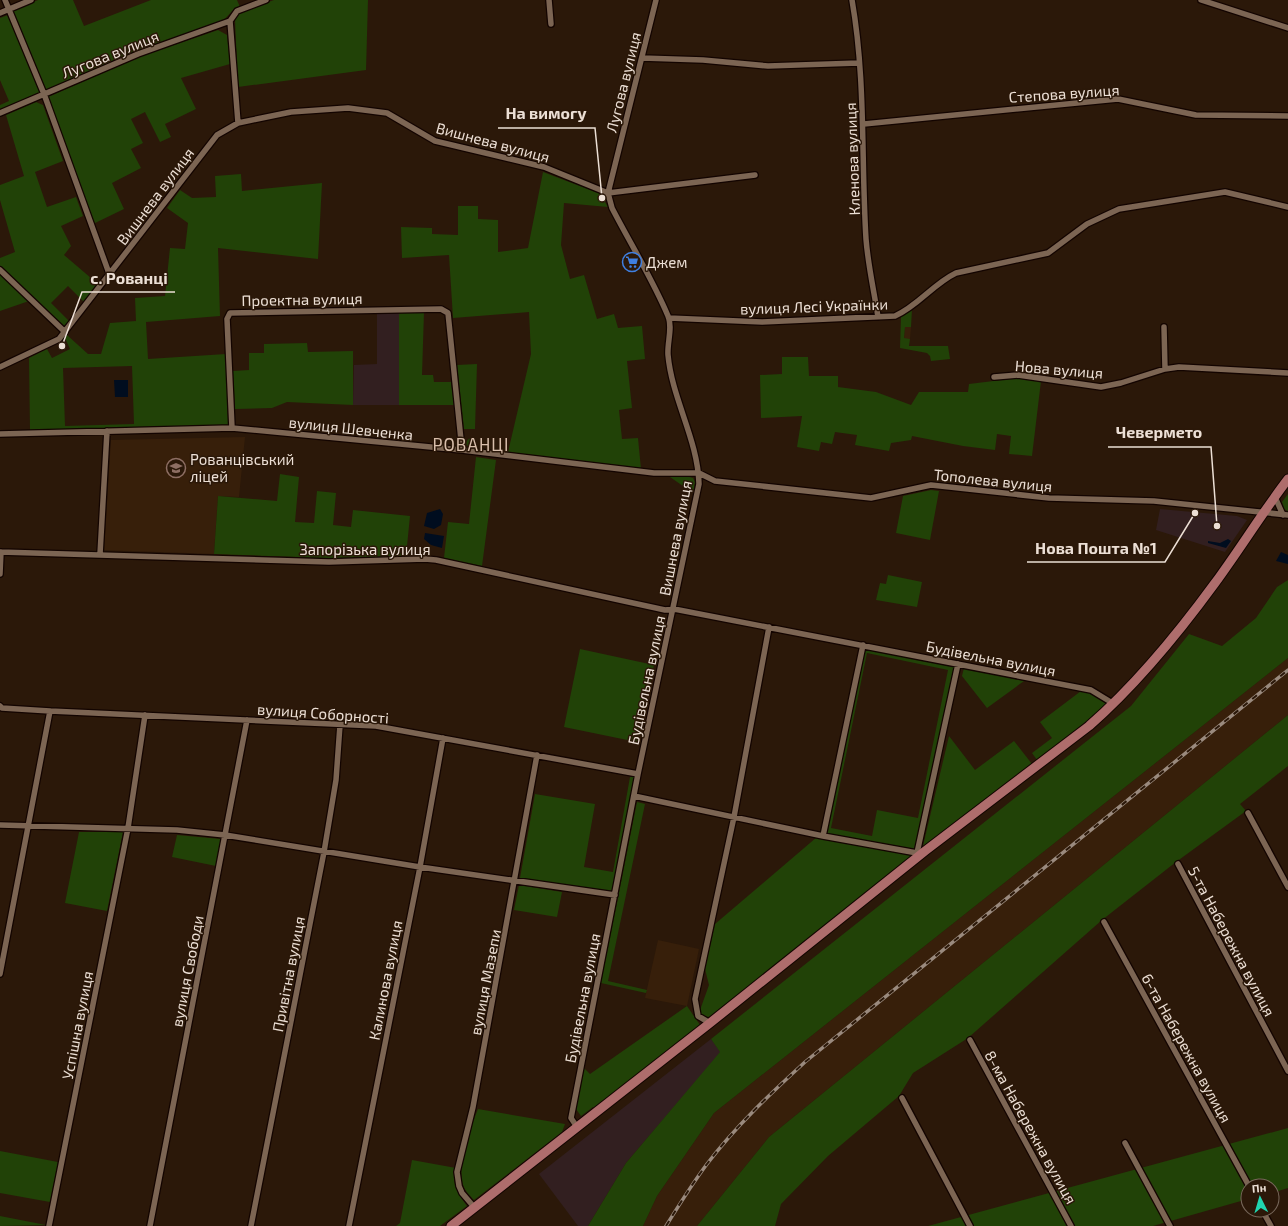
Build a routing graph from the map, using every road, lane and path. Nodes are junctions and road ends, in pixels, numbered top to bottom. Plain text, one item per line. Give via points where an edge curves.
1 (5, 0) edge
2 (31, 0) edge
3 (266, 0) edge
4 (549, 0) edge
5 (656, 0) edge
6 (852, 0) edge
7 (1201, 0) edge
8 (9, 9) junction
9 (0, 13) edge
10 (230, 21) junction
11 (551, 24) dead end
12 (1288, 28) edge
13 (642, 58) junction
14 (859, 63) junction
15 (44, 94) junction
16 (0, 113) edge
17 (1288, 116) edge
18 (238, 123) junction
19 (864, 124) junction
20 (755, 175) dead end
21 (608, 193) junction
22 (1288, 207) edge
23 (0, 270) edge
24 (110, 276) junction
25 (878, 317) junction
26 (669, 318) junction
27 (1164, 328) dead end
28 (65, 332) junction
29 (0, 367) edge
30 (1165, 369) junction
31 (1288, 373) edge
32 (994, 377) dead end
33 (232, 428) junction
34 (107, 431) junction
35 (0, 434) edge
36 (462, 450) junction
37 (699, 473) junction
38 (1288, 479) edge
39 (1275, 497) junction
40 (1264, 513) junction
41 (1286, 515) edge
42 (0, 552) edge
43 (100, 554) junction
44 (0, 574) edge
45 (674, 609) junction
46 (769, 627) junction
47 (863, 645) junction
48 (958, 664) junction
49 (1114, 704) junction
50 (1, 707) edge
51 (50, 711) junction
52 (145, 715) junction
53 (246, 720) junction
54 (340, 725) junction
55 (442, 738) junction
56 (538, 755) junction
57 (638, 774) junction
58 (634, 796) junction
59 (1248, 813) dead end
60 (734, 817) junction
61 (0, 825) edge
62 (29, 826) junction
63 (128, 828) junction
64 (225, 835) junction
65 (823, 836) junction
66 (324, 852) junction
67 (921, 852) junction
68 (1178, 864) dead end
69 (420, 867) junction
70 (516, 881) junction
71 (1288, 887) edge
72 (615, 895) junction
73 (1104, 922) dead end
74 (0, 974) edge
75 (710, 1024) junction
76 (970, 1040) dead end
77 (1288, 1071) edge
78 (902, 1098) dead end
79 (577, 1127) junction
80 (1125, 1143) dead end
81 (1245, 1178) edge
82 (474, 1207) junction
83 (49, 1226) edge
84 (150, 1226) edge
85 (251, 1226) edge
86 (349, 1226) edge
87 (451, 1226) edge
88 (970, 1226) edge
89 (1071, 1226) edge
90 (1170, 1226) edge

1 - 8 street
2 - 8 street
3 - 10 street, Лугова вулиця via 237,11
4 - 11 street
5 - 13 street, Лугова вулиця
6 - 14 street, Кленова вулиця via 859,38
7 - 12 street
8 - 9 street
8 - 15 street
10 - 15 street, Лугова вулиця via 138,54
10 - 18 street
13 - 14 street via 768,66
13 - 21 street, Лугова вулиця
14 - 19 street, Кленова вулиця
15 - 16 street, Лугова вулиця
15 - 24 street
17 - 19 street, Степова вулиця via 1196,115 1118,99
18 - 21 street, Вишнева вулиця via 298,111 348,108 387,113 435,141 544,167
18 - 24 street, Вишнева вулиця via 217,135
19 - 25 street, Кленова вулиця via 866,240
20 - 21 street
21 - 26 street, Вишнева вулиця via 612,208
22 - 25 street, вулиця Лесі Українки via 1225,192 1119,209 1087,224 1048,253 956,273 904,312 895,316
23 - 28 street
24 - 28 street, Вишнева вулиця
25 - 26 street, вулиця Лесі Українки via 762,322
26 - 37 street, Вишнева вулиця via 668,354 672,377
27 - 30 street
28 - 29 street, Вишнева вулиця via 59,339
30 - 31 street, Нова вулиця via 1179,367
30 - 32 street, Нова вулиця via 1101,387 1018,375
33 - 34 street, вулиця Шевченка
33 - 36 street, вулиця Шевченка
33 - 36 street, Проектна вулиця via 227,319 230,313 441,308 448,313
34 - 35 street, вулиця Шевченка
34 - 43 street
36 - 37 street, вулиця Шевченка via 654,473
37 - 40 street, Тополева вулиця via 715,481 870,498 931,485 1049,498 1154,501
37 - 45 street, Вишнева вулиця
38 - 39 main road
39 - 40 main road
39 - 41 street
40 - 41 street, Тополева вулиця
40 - 49 main road via 1215,583 1158,657
42 - 43 street, Запорізька вулиця
42 - 44 street
43 - 45 street, Запорізька вулиця via 329,562 425,559 665,610
45 - 46 street, Будівельна вулиця
45 - 57 street, Будівельна вулиця
46 - 47 street, Будівельна вулиця
46 - 60 street
47 - 48 street, Будівельна вулиця
47 - 65 street
48 - 49 street, Будівельна вулиця via 1091,690
48 - 67 street
49 - 67 main road via 1089,726
50 - 51 street, вулиця Соборності
51 - 52 street, вулиця Соборності
51 - 62 street
52 - 53 street, вулиця Соборності
52 - 63 street, Успішна вулиця
53 - 54 street, вулиця Соборності
53 - 64 street, вулиця Свободи
54 - 55 street, вулиця Соборності via 376,726
54 - 66 street, Привітна вулиця via 336,780
55 - 56 street, вулиця Соборності
55 - 69 street, Калинова вулиця
56 - 57 street, вулиця Соборності
56 - 70 street, вулиця Мазепи
57 - 58 street, Будівельна вулиця
58 - 60 street
58 - 72 street, Будівельна вулиця
59 - 71 street
60 - 65 street
60 - 75 street via 695,999 698,1016
61 - 62 street
62 - 63 street
62 - 74 street
63 - 64 street
63 - 83 street, Успішна вулиця
64 - 66 street
64 - 84 street, вулиця Свободи
65 - 67 street
66 - 69 street
66 - 85 street, Привітна вулиця
67 - 75 main road
68 - 77 street, 5-та Набережна вулиця
69 - 70 street
69 - 86 street, Калинова вулиця
70 - 72 street
70 - 82 street, вулиця Мазепи via 473,1107 457,1172 462,1193
72 - 79 street, Будівельна вулиця via 571,1118
73 - 81 street, 6-та Набережна вулиця
75 - 79 main road
76 - 89 street, 8-ма Набережна вулиця
78 - 88 street
79 - 82 main road
80 - 90 street
82 - 87 main road

